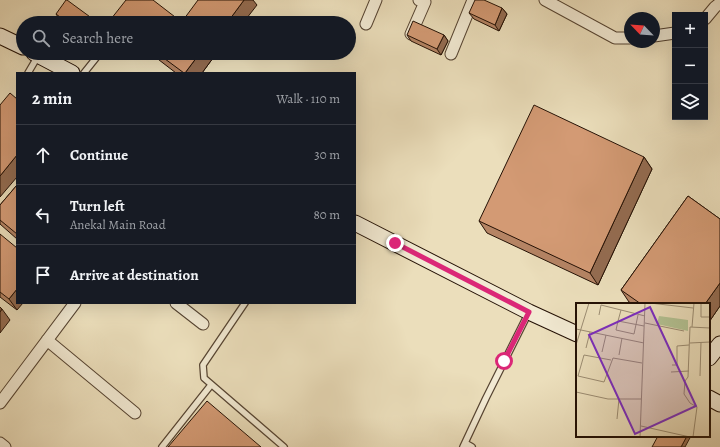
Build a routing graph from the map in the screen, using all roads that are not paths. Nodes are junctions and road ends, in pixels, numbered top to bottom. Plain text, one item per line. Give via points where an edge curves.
1 (376, 0) edge
2 (419, 0) edge
3 (473, 0) edge
4 (545, 0) edge
5 (720, 3) edge
6 (708, 15) edge
7 (366, 24) dead end
8 (672, 33) edge
9 (411, 34) edge
10 (660, 35) edge
11 (0, 36) edge
12 (624, 38) edge
13 (16, 44) edge
14 (450, 54) dead end
15 (33, 60) edge
16 (47, 60) edge
17 (94, 60) edge
18 (28, 72) edge
19 (70, 72) edge
20 (85, 72) edge
21 (356, 224) edge
22 (74, 304) edge
23 (177, 304) edge
24 (244, 304) edge
25 (529, 312) junction
26 (203, 324) dead end
27 (576, 334) edge
28 (47, 340) junction
29 (720, 344) edge
30 (710, 357) edge
31 (211, 385) junction
32 (710, 399) edge
33 (0, 403) edge
34 (720, 404) edge
35 (135, 413) dead end
36 (0, 442) edge
37 (464, 445) edge
38 (5, 447) edge
39 (162, 447) edge
40 (284, 447) edge
41 (472, 447) edge

1 - 7 street
2 - 9 street via 424,2
3 - 14 street
4 - 12 street via 615,38
5 - 6 street
8 - 10 street
11 - 13 main road
15 - 18 lane
16 - 19 main road
17 - 20 lane
21 - 25 main road
22 - 28 street
23 - 26 street
24 - 31 lane via 203,365 204,378
25 - 27 main road
25 - 37 lane
28 - 33 street
28 - 35 street
29 - 30 main road
31 - 39 lane
31 - 40 lane
32 - 34 main road
36 - 38 street
37 - 41 lane

